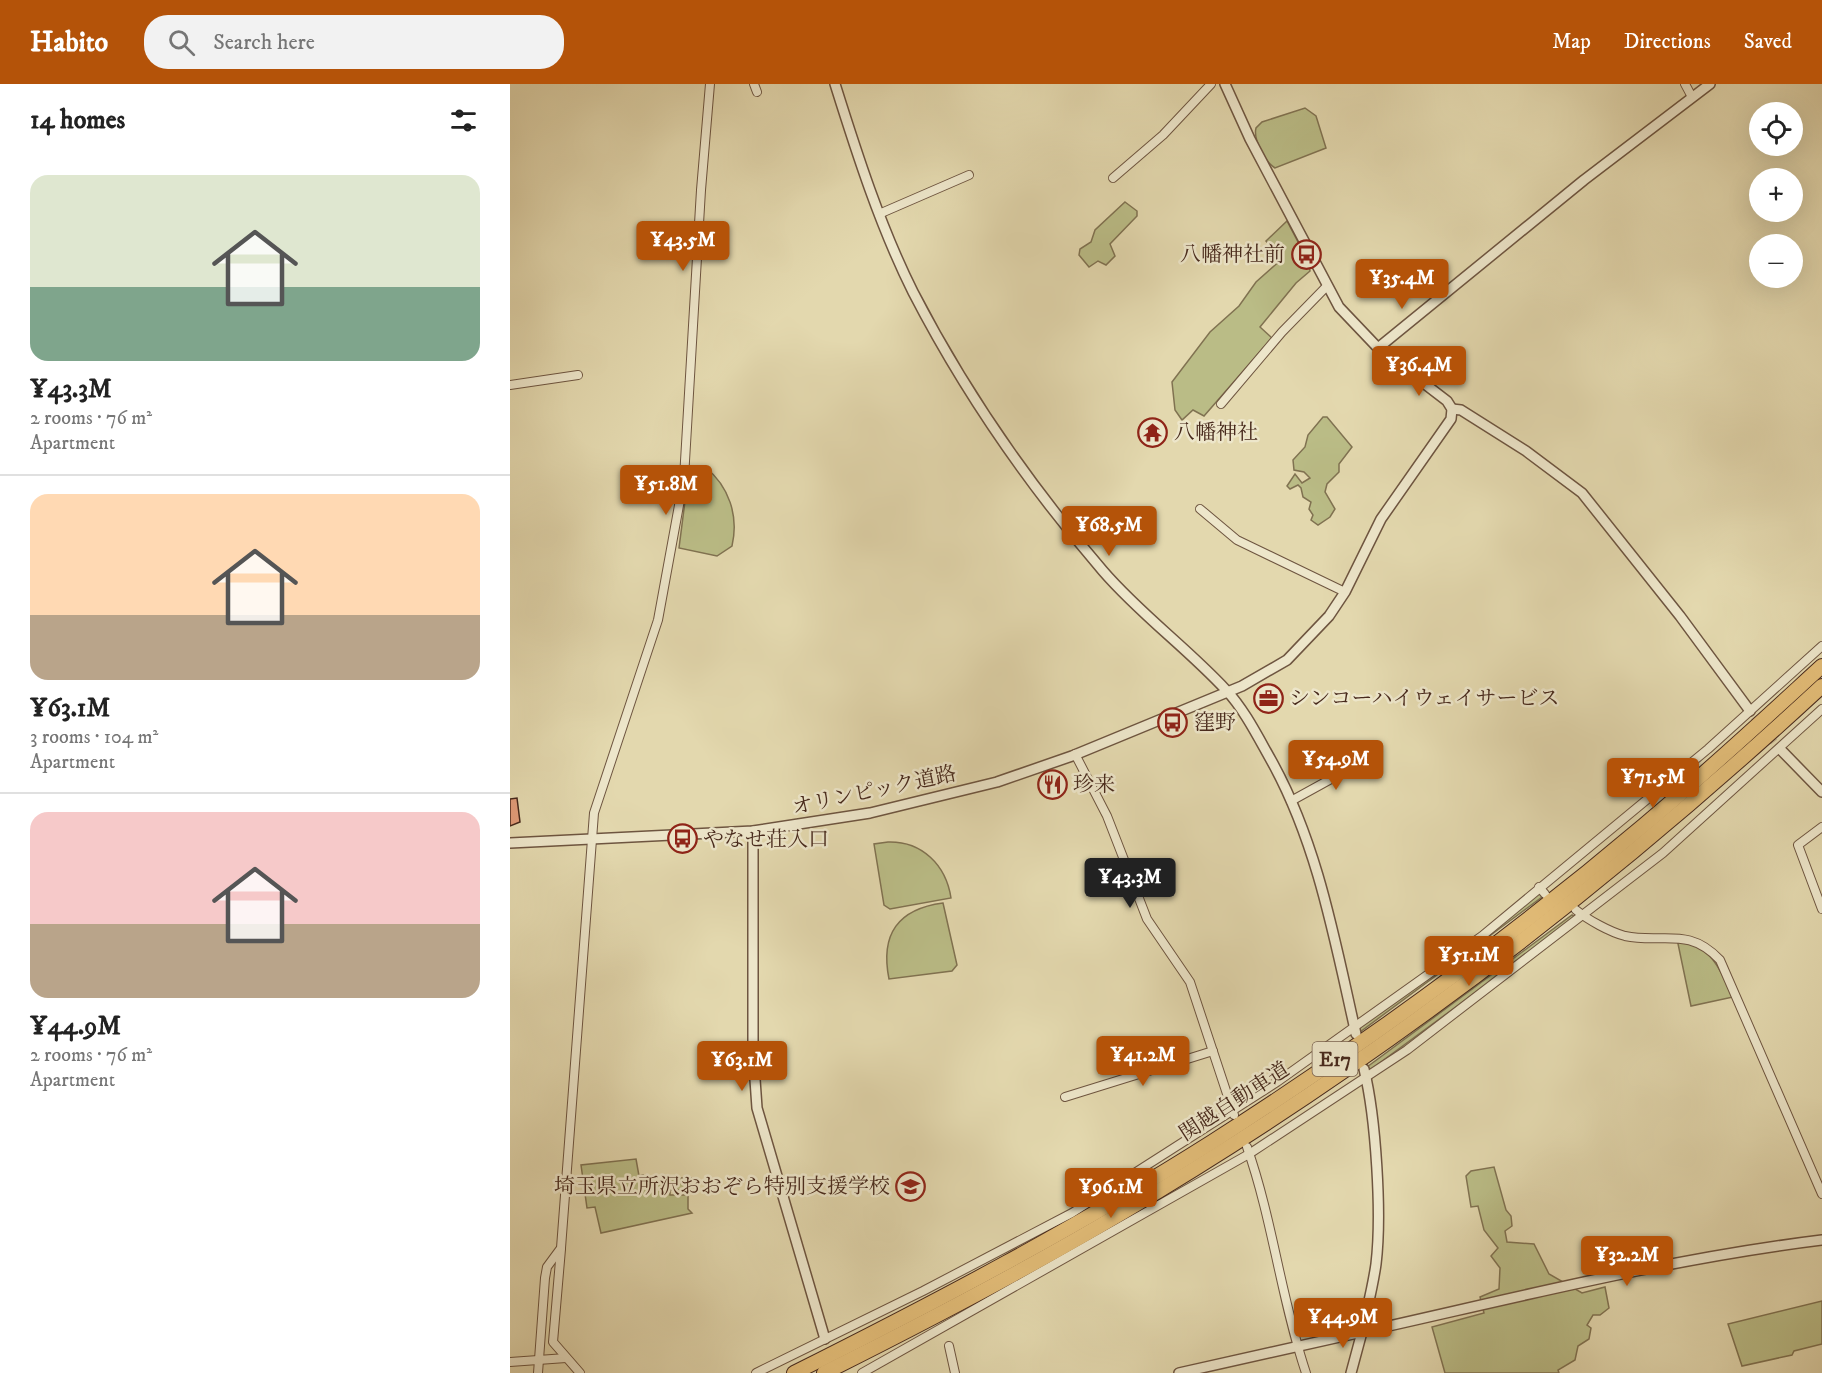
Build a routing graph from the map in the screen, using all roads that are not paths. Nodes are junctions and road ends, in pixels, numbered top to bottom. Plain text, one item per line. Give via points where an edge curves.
1 (710, 84) edge
2 (836, 84) edge
3 (1211, 84) edge
4 (1225, 84) edge
5 (1685, 84) edge
6 (1710, 84) edge
7 (1692, 98) junction
8 (969, 175) dead end
9 (1113, 178) dead end
10 (879, 214) junction
11 (1326, 287) junction
12 (1377, 348) junction
13 (578, 375) dead end
14 (510, 385) edge
15 (1221, 405) dead end
16 (1452, 409) junction
17 (1200, 509) dead end
18 (1345, 592) junction
19 (1822, 646) edge
20 (1822, 666) edge
21 (1822, 686) edge
22 (1229, 693) junction
23 (1822, 709) edge
24 (1752, 714) junction
25 (1777, 746) junction
26 (1075, 754) junction
27 (1369, 758) dead end
28 (1822, 792) edge
29 (1291, 801) junction
30 (1822, 827) edge
31 (753, 831) junction
32 (594, 839) junction
33 (510, 843) edge
34 (1539, 887) junction
35 (1545, 894) dead end
36 (1822, 909) edge
37 (1576, 910) dead end
38 (1584, 916) junction
39 (1355, 1030) junction
40 (1213, 1052) junction
41 (1365, 1073) junction
42 (1065, 1096) dead end
43 (1233, 1113) junction
44 (1248, 1151) junction
45 (1822, 1194) edge
46 (1822, 1240) edge
47 (561, 1248) junction
48 (1362, 1332) junction
49 (825, 1340) junction
50 (949, 1346) dead end
51 (1297, 1347) junction
52 (566, 1358) junction
53 (539, 1359) junction
54 (510, 1362) edge
55 (1196, 1371) edge
56 (538, 1373) edge
57 (580, 1373) edge
58 (756, 1373) edge
59 (794, 1373) edge
60 (824, 1373) edge
61 (862, 1373) edge
62 (956, 1373) edge
63 (1179, 1373) edge
64 (1306, 1373) edge
65 (1351, 1373) edge

1 - 32 street via 684,478 677,527 658,620 594,813
2 - 10 street
3 - 9 street via 1163,135
4 - 11 street
5 - 7 street
6 - 7 street
7 - 12 street
8 - 10 street
10 - 22 street via 933,328 1034,486 1118,588
11 - 12 street
11 - 15 street
12 - 16 street via 1447,400
13 - 14 street
16 - 18 street, オリンピック道路 via 1451,419 1381,519
16 - 24 street via 1461,410 1526,451 1582,493
17 - 18 street via 1237,540
18 - 22 street, オリンピック道路 via 1315,633 1287,660
19 - 24 street
20 - 59 highway, 関越自動車道 / E17 via 1597,864 1367,1038 1214,1140 1074,1225
21 - 60 highway, 関越自動車道 / E17 via 1607,874 1372,1052 1121,1214
22 - 26 street, オリンピック道路
22 - 29 street via 1272,761
23 - 25 street
24 - 34 street
25 - 28 street
25 - 38 street via 1663,853
26 - 31 street, オリンピック道路 via 997,782 936,798 848,817
26 - 40 street via 1107,816 1147,919 1190,982
27 - 29 street
29 - 39 street via 1331,925
30 - 36 street via 1798,845
31 - 32 street, オリンピック道路
31 - 49 street via 753,1061 758,1108
32 - 33 street, オリンピック道路
32 - 47 street
34 - 35 street
34 - 39 street via 1482,936
37 - 38 street
38 - 41 street via 1407,1050
38 - 45 street via 1625,936 1689,938 1720,960
39 - 43 street
40 - 42 street
40 - 43 street
41 - 44 street
41 - 48 street via 1372,1120 1377,1231 1376,1263
43 - 49 street via 1072,1213
44 - 51 street
44 - 61 street
46 - 48 street via 1639,1270
47 - 52 street via 553,1342
47 - 53 street via 545,1278
48 - 51 street
48 - 65 street
49 - 58 street
50 - 62 street
51 - 55 street
51 - 64 street
52 - 53 street
52 - 57 street
53 - 54 street
53 - 56 street
55 - 63 street

